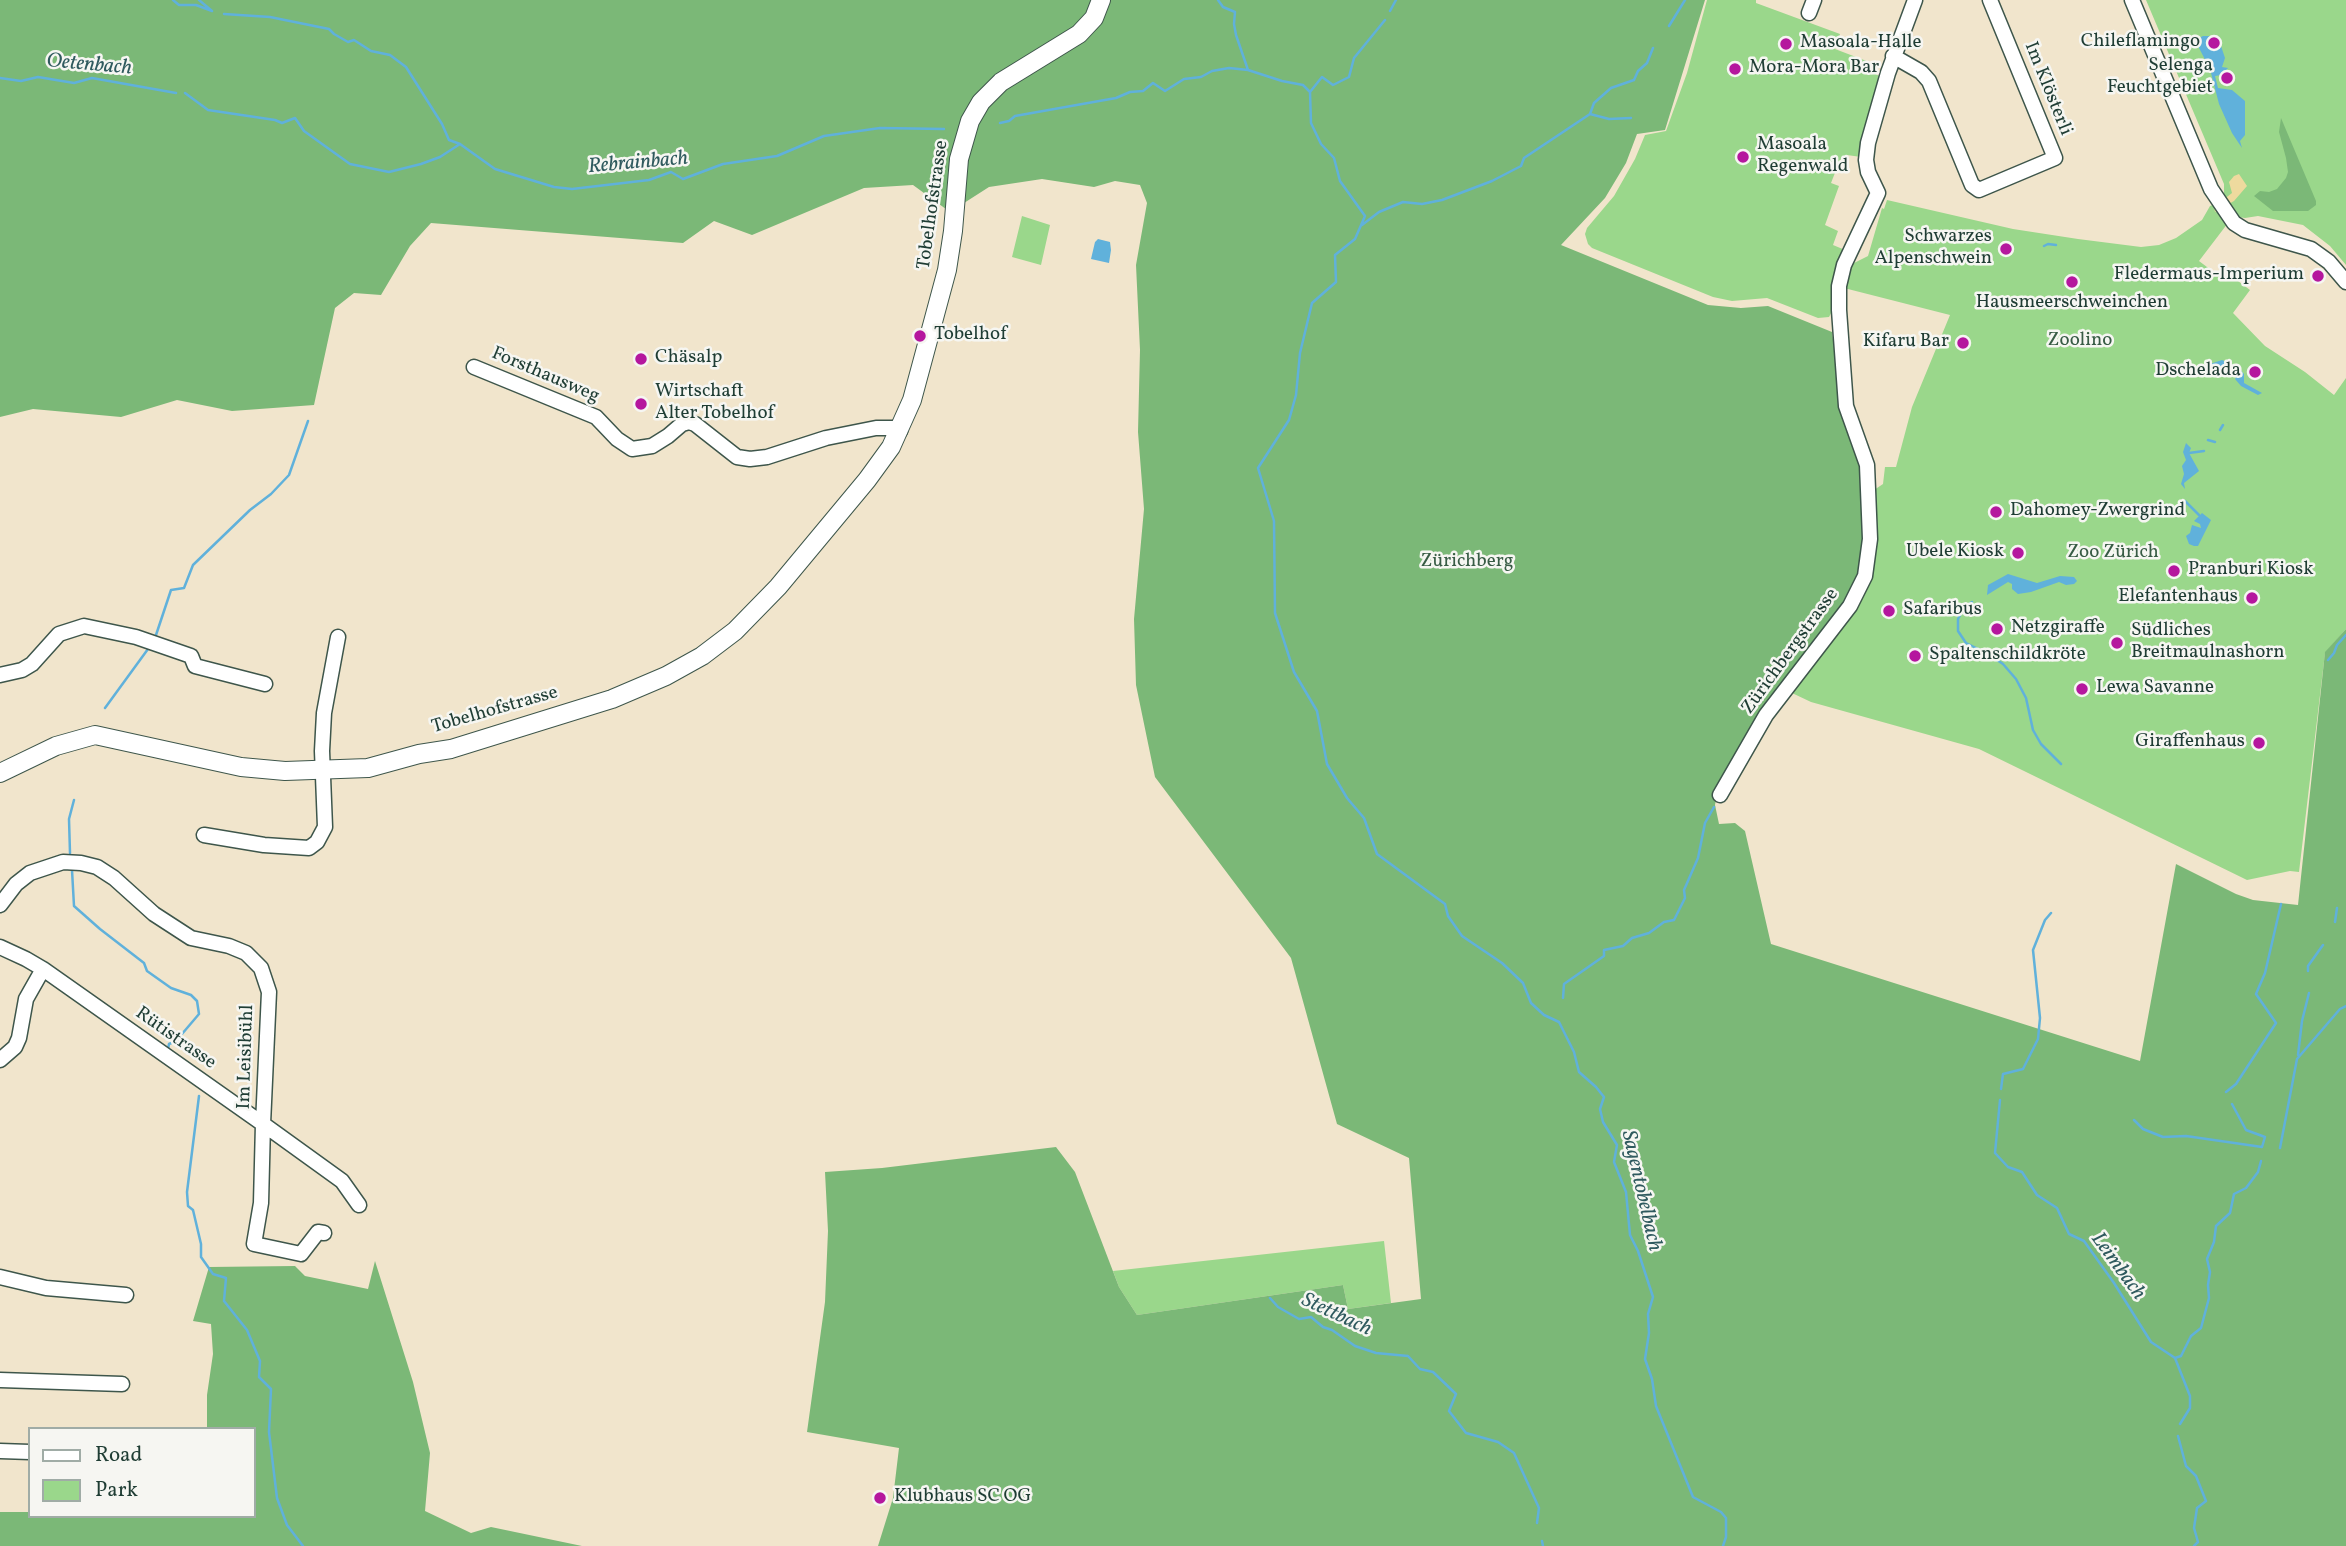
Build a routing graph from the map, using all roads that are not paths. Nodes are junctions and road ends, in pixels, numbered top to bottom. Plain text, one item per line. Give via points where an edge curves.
1 (1101, 0) edge
2 (1915, 0) edge
3 (1990, 0) edge
4 (2132, 0) edge
5 (1893, 56) junction
6 (2346, 282) edge
7 (474, 367) dead end
8 (900, 431) junction
9 (338, 637) dead end
10 (0, 675) edge
11 (265, 684) dead end
12 (323, 771) junction
13 (0, 773) edge
14 (1720, 795) dead end
15 (204, 835) dead end
16 (0, 905) edge
17 (0, 947) edge
18 (43, 970) junction
19 (0, 1060) edge
20 (263, 1124) junction
21 (359, 1205) dead end
22 (324, 1233) dead end
23 (0, 1277) edge
24 (126, 1295) dead end
25 (0, 1380) edge
26 (122, 1384) dead end
27 (0, 1451) edge
28 (28, 1452) edge

1 - 8 main road, Tobelhofstrasse via 1094,18 1079,34 1001,82 975,111 959,159 947,270 917,386
2 - 5 street, Zürichbergstrasse
3 - 5 street, Im Klösterli via 2055,158 1979,190 1972,185 1929,81
4 - 6 street via 2217,201 2245,230 2311,248
5 - 14 street, Zürichbergstrasse via 1866,160 1878,193 1844,265 1839,286 1846,406 1867,465 1870,539 1865,576 1850,606 1766,715
7 - 8 street, Forsthausweg via 596,418 632,449 652,446 689,422 737,457 750,459 876,428
8 - 12 main road, Tobelhofstrasse via 867,480 778,587 735,631 687,665 612,699 451,749 368,768
9 - 12 street via 324,713
10 - 11 street via 22,670 58,634 84,626 136,637 191,656 195,666
12 - 13 main road, Tobelhofstrasse via 241,767 95,735 64,743
12 - 15 street via 326,827 309,848
16 - 20 street, Im Leisibühl via 30,873 63,862 81,863 114,878 154,914 191,938 246,953 261,968 269,992
17 - 18 street, Rütistrasse
18 - 19 street via 26,999 15,1047
18 - 20 street, Rütistrasse
20 - 21 street, Im Leisibühl via 342,1181
20 - 22 street via 261,1203 254,1244 301,1254 318,1232
23 - 24 street via 46,1288
25 - 26 street
27 - 28 street

